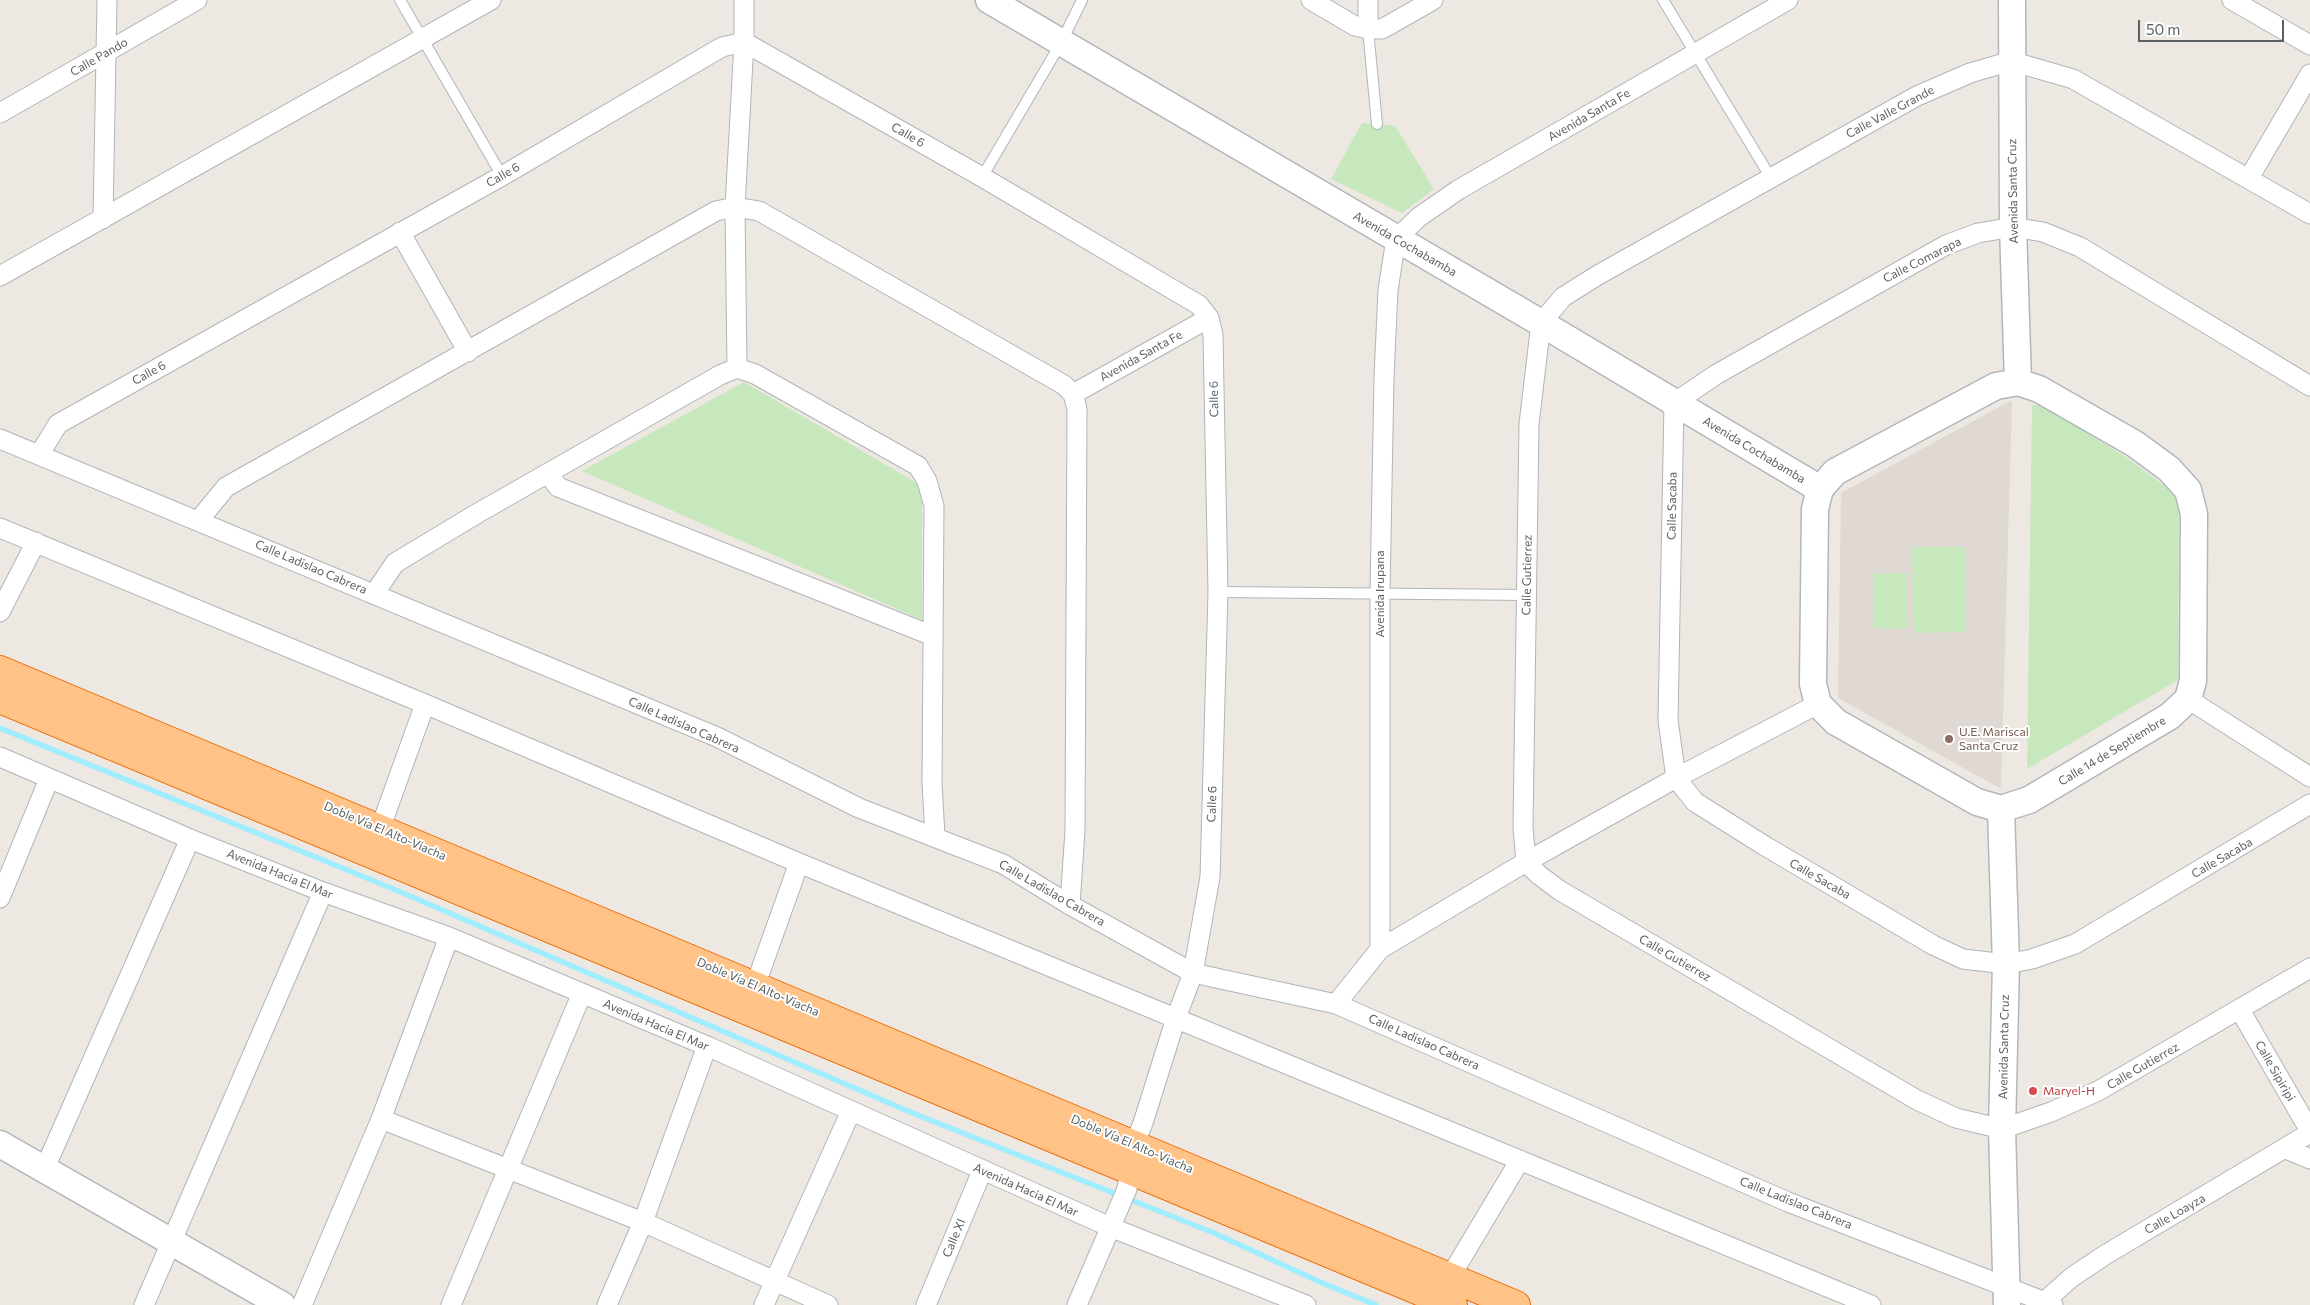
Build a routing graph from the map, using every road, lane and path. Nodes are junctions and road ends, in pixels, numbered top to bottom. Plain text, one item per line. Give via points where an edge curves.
1 (107, 0) edge
2 (198, 0) edge
3 (400, 0) edge
4 (491, 0) edge
5 (744, 0) edge
6 (989, 0) edge
7 (1082, 0) edge
8 (1311, 0) edge
9 (1368, 0) edge
10 (1433, 0) edge
11 (1663, 0) edge
12 (1788, 0) edge
13 (2012, 0) edge
14 (2232, 0) edge
15 (1368, 29) junction
16 (423, 40) junction
17 (744, 42) junction
18 (1061, 42) junction
19 (2310, 45) edge
20 (107, 53) junction
21 (1694, 54) junction
22 (2012, 61) junction
23 (2310, 74) edge
24 (0, 114) edge
25 (1377, 124) dead end
26 (502, 176) junction
27 (982, 177) junction
28 (1771, 178) junction
29 (2248, 178) junction
30 (735, 207) junction
31 (2310, 214) edge
32 (103, 219) junction
33 (2013, 227) junction
34 (400, 232) junction
35 (1396, 239) junction
36 (0, 276) edge
37 (1209, 318) junction
38 (1541, 323) junction
39 (468, 352) junction
40 (737, 368) junction
41 (2018, 382) junction
42 (2310, 386) edge
43 (1073, 394) junction
44 (1674, 403) junction
45 (0, 438) edge
46 (39, 455) junction
47 (549, 474) junction
48 (1820, 489) junction
49 (199, 520) junction
50 (0, 528) edge
51 (36, 542) junction
52 (1218, 592) junction
53 (1380, 593) junction
54 (374, 594) junction
55 (1527, 594) junction
56 (0, 612) edge
57 (933, 636) junction
58 (0, 670) edge
59 (0, 699) edge
60 (2188, 699) junction
61 (425, 704) junction
62 (1818, 704) junction
63 (0, 757) edge
64 (2310, 777) edge
65 (1676, 778) junction
66 (49, 779) junction
67 (2310, 804) edge
68 (2001, 809) junction
69 (380, 829) junction
70 (935, 837) junction
71 (190, 839) junction
72 (1526, 862) junction
73 (799, 863) junction
74 (323, 892) junction
75 (0, 898) edge
76 (1070, 905) junction
77 (449, 936) junction
78 (1380, 949) junction
79 (2006, 964) junction
80 (2310, 968) edge
81 (1193, 973) junction
82 (755, 986) junction
83 (582, 993) junction
84 (1336, 1004) junction
85 (2240, 1010) junction
86 (1176, 1018) junction
87 (707, 1046) junction
88 (851, 1111) junction
89 (381, 1118) junction
90 (2002, 1129) junction
91 (2310, 1132) edge
92 (0, 1144) edge
93 (2286, 1149) junction
94 (2310, 1159) edge
95 (1520, 1160) junction
96 (45, 1168) junction
97 (1131, 1168) junction
98 (508, 1170) junction
99 (982, 1171) junction
100 (643, 1222) junction
101 (1110, 1227) junction
102 (172, 1242) junction
103 (1450, 1277) junction
104 (774, 1282) junction
105 (2006, 1295) edge
106 (2049, 1303) edge
107 (144, 1305) edge
108 (282, 1305) edge
109 (302, 1305) edge
110 (451, 1305) edge
111 (607, 1305) edge
112 (764, 1305) edge
113 (828, 1305) edge
114 (926, 1305) edge
115 (1077, 1305) edge
116 (1306, 1305) edge
117 (1453, 1305) edge
118 (1516, 1305) edge
119 (1871, 1305) edge

1 - 20 street
2 - 20 street, Calle Pando
3 - 16 lane
4 - 16 street
5 - 17 street
6 - 18 street, Avenida Cochabamba
7 - 18 lane
8 - 15 street via 1355,26
9 - 15 street
10 - 15 street via 1382,29
11 - 21 lane
12 - 21 street, Avenida Santa Fe
13 - 22 street, Avenida Santa Cruz
14 - 19 street
15 - 25 lane
16 - 26 lane
16 - 32 street
17 - 26 street, Calle 6 via 722,47
17 - 27 street, Calle 6
17 - 30 street
18 - 27 lane
18 - 35 street, Avenida Cochabamba
20 - 24 street, Calle Pando
20 - 32 street
21 - 28 lane
21 - 35 street, Avenida Santa Fe via 1458,190 1419,217
22 - 28 street, Calle Valle Grande via 1970,73 1917,96
22 - 29 street via 2073,79
22 - 33 street, Avenida Santa Cruz
23 - 29 street
26 - 34 street, Calle 6
27 - 37 street, Calle 6 via 1199,305
28 - 38 street, Calle Valle Grande via 1563,297
29 - 31 street
30 - 39 street via 716,211
30 - 40 street
30 - 43 street via 759,211 1064,385
32 - 36 street
33 - 41 street, Avenida Santa Cruz
33 - 42 street, Calle Comarapa via 2043,232 2080,247
33 - 44 street, Calle Comarapa via 1978,233 1946,245 1717,374
34 - 39 street
34 - 46 street, Calle 6 via 58,424
35 - 38 street, Avenida Cochabamba
35 - 53 street, Avenida Irupana via 1388,290
37 - 43 street, Avenida Santa Fe
37 - 52 street, Calle 6 via 1213,335
38 - 44 street, Avenida Cochabamba
38 - 55 street, Calle Gutierrez via 1529,424
39 - 49 street via 226,487
40 - 47 street
40 - 57 street via 755,374 918,466 928,481 934,506
41 - 48 street via 1996,386 1835,472
41 - 60 street via 2039,389 2135,444 2169,469 2188,490 2194,514 2193,681
43 - 76 street via 1077,409 1075,821
44 - 48 street, Avenida Cochabamba
44 - 65 street, Calle Sacaba via 1668,720
45 - 46 street, Calle Ladislao Cabrera
46 - 49 street, Calle Ladislao Cabrera
47 - 54 street via 396,563
47 - 57 street via 558,487
48 - 62 street via 1815,509 1813,684
49 - 54 street, Calle Ladislao Cabrera
50 - 51 street
51 - 56 street
51 - 61 street
52 - 53 lane
52 - 81 street, Calle 6 via 1210,877
53 - 55 lane
53 - 78 street, Avenida Irupana
54 - 70 street, Calle Ladislao Cabrera via 717,737 860,808
55 - 72 street, Calle Gutierrez via 1523,827
57 - 70 street
58 - 69 highway, Doble Vía El Alto-Viacha
59 - 97 highway, Doble Vía El Alto-Viacha
60 - 64 street
60 - 68 street, Calle 14 de Septiembre via 2170,716 2029,800
61 - 69 street
61 - 73 street
62 - 65 street
62 - 68 street via 1836,722 1977,802
63 - 66 street, Avenida Hacia El Mar
65 - 72 street
65 - 79 street, Calle Sacaba via 1695,802 1933,945 1963,959
66 - 71 street, Avenida Hacia El Mar
66 - 75 street
67 - 79 street, Calle Sacaba via 2075,944
68 - 79 street, Avenida Santa Cruz
69 - 82 highway, Doble Vía El Alto-Viacha
70 - 76 street, Calle Ladislao Cabrera via 1003,864
71 - 74 street, Avenida Hacia El Mar
71 - 96 street
72 - 78 street
72 - 90 street, Calle Gutierrez via 1559,890 1917,1100 1956,1118
73 - 82 street
73 - 86 street
74 - 77 street, Avenida Hacia El Mar
74 - 102 street
76 - 81 street, Calle Ladislao Cabrera
77 - 83 street, Avenida Hacia El Mar
77 - 89 street
78 - 84 street
79 - 90 street, Avenida Santa Cruz
80 - 85 street, Calle Gutierrez
81 - 84 street, Calle Ladislao Cabrera
81 - 86 street, Calle 6
82 - 97 highway, Doble Vía El Alto-Viacha
83 - 87 street, Avenida Hacia El Mar
83 - 98 street
84 - 105 street, Calle Ladislao Cabrera
85 - 90 street, Calle Gutierrez via 2098,1091
85 - 91 street, Calle Sipiripi
86 - 95 street
86 - 97 street, Calle 6
87 - 88 street, Avenida Hacia El Mar
87 - 100 street
88 - 99 street, Avenida Hacia El Mar
88 - 104 street
89 - 98 street
89 - 109 street
90 - 105 street, Avenida Santa Cruz
91 - 93 street, Calle Loayza
92 - 96 street
93 - 94 street
93 - 106 street, Calle Loayza via 2105,1254 2072,1278
95 - 103 street
95 - 119 street
96 - 102 street
97 - 101 street, Calle 6
97 - 103 highway, Doble Vía El Alto-Viacha
97 - 117 highway, Doble Vía El Alto-Viacha
98 - 100 street
98 - 110 street
99 - 101 street, Avenida Hacia El Mar
99 - 114 street, Calle XI
100 - 104 street
100 - 111 street
101 - 115 street, Calle 6
101 - 116 street, Avenida Hacia El Mar
102 - 107 street
102 - 108 street
103 - 118 highway, Doble Vía El Alto-Viacha
104 - 112 street
104 - 113 street
105 - 106 street, Calle Ladislao Cabrera

